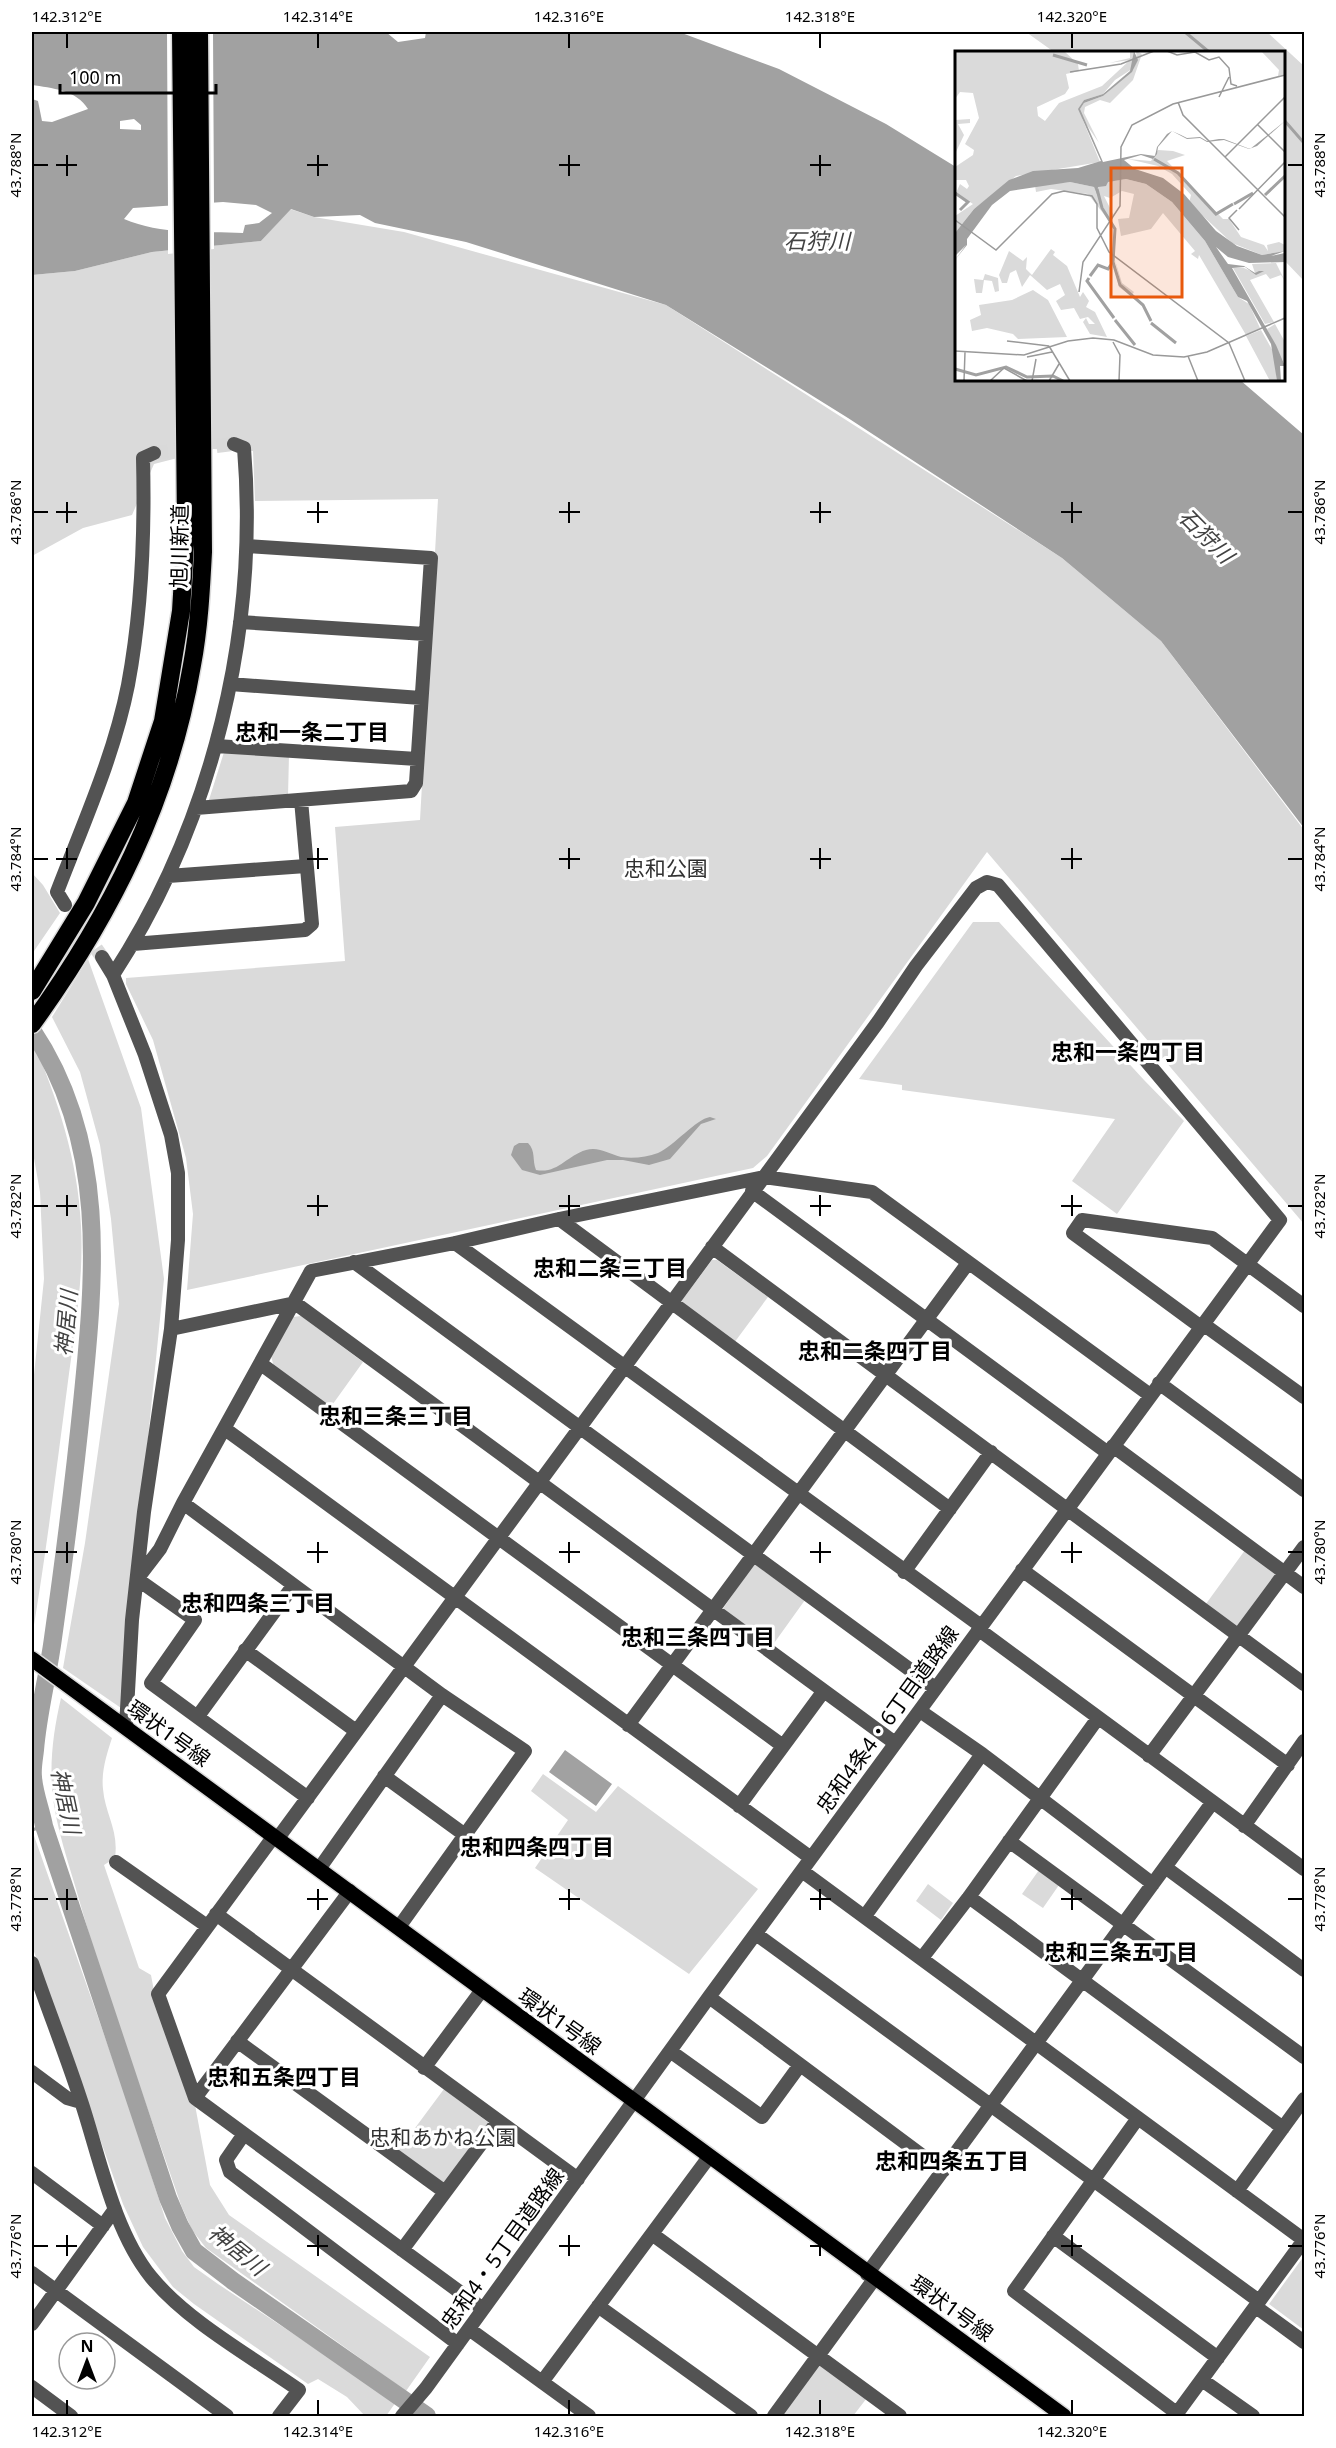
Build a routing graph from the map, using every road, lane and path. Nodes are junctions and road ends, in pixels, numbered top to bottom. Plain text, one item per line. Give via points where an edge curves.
1 (181, 32) edge
2 (199, 32) edge
3 (193, 419) junction
4 (234, 444) dead end
5 (154, 453) dead end
6 (247, 546) junction
7 (240, 622) junction
8 (425, 634) junction
9 (230, 684) junction
10 (422, 698) junction
11 (216, 746) junction
12 (417, 759) junction
13 (301, 801) junction
14 (196, 808) junction
15 (306, 866) junction
16 (168, 876) junction
17 (65, 905) tunnel mouth
18 (133, 944) junction
19 (102, 957) tunnel mouth
20 (113, 975) junction
21 (32, 991) edge
22 (32, 1024) edge
23 (764, 1177) junction
24 (752, 1191) junction
25 (559, 1219) junction
26 (455, 1243) junction
27 (712, 1247) junction
28 (354, 1262) junction
29 (968, 1263) junction
30 (1247, 1264) junction
31 (295, 1303) junction
32 (670, 1303) junction
33 (1305, 1306) edge
34 (926, 1319) junction
35 (1202, 1325) junction
36 (171, 1329) junction
37 (261, 1364) junction
38 (624, 1366) junction
39 (885, 1376) junction
40 (1159, 1383) junction
41 (1150, 1395) junction
42 (1305, 1397) edge
43 (580, 1427) junction
44 (225, 1429) junction
45 (844, 1430) junction
46 (1110, 1449) junction
47 (991, 1452) junction
48 (538, 1482) junction
49 (1305, 1490) edge
50 (798, 1494) junction
51 (183, 1503) junction
52 (1066, 1508) junction
53 (950, 1509) junction
54 (498, 1537) junction
55 (1305, 1547) edge
56 (753, 1555) junction
57 (1022, 1570) junction
58 (904, 1572) junction
59 (1285, 1573) junction
60 (137, 1579) junction
61 (293, 1586) junction
62 (1305, 1587) edge
63 (454, 1598) junction
64 (712, 1610) junction
65 (979, 1628) junction
66 (1239, 1635) junction
67 (245, 1650) junction
68 (32, 1659) edge
69 (671, 1665) junction
70 (403, 1666) junction
71 (1305, 1684) edge
72 (935, 1688) junction
73 (823, 1692) junction
74 (442, 1695) junction
75 (1194, 1695) junction
76 (920, 1711) junction
77 (198, 1716) junction
78 (1098, 1718) junction
79 (628, 1725) junction
80 (126, 1727) junction
81 (356, 1731) junction
82 (1305, 1740) edge
83 (895, 1743) junction
84 (783, 1746) junction
85 (982, 1754) junction
86 (1149, 1756) junction
87 (1288, 1765) junction
88 (384, 1776) junction
89 (308, 1798) junction
90 (1039, 1799) junction
91 (1212, 1803) junction
92 (740, 1806) junction
93 (1244, 1826) junction
94 (465, 1835) junction
95 (276, 1837) junction
96 (1009, 1841) junction
97 (811, 1858) junction
98 (116, 1862) dead end
99 (1165, 1867) junction
100 (319, 1869) junction
101 (1305, 1869) edge
102 (802, 1871) junction
103 (1153, 1884) junction
104 (350, 1891) junction
105 (969, 1897) junction
106 (216, 1914) junction
107 (865, 1916) junction
108 (1123, 1924) junction
109 (207, 1926) junction
110 (399, 1927) junction
111 (756, 1934) junction
112 (922, 1958) junction
113 (32, 1963) edge
114 (291, 1969) junction
115 (1305, 1970) edge
116 (1082, 1980) junction
117 (482, 1990) junction
118 (709, 1997) junction
119 (237, 2041) junction
120 (1037, 2042) junction
121 (670, 2051) junction
122 (1305, 2056) edge
123 (800, 2065) junction
124 (424, 2068) junction
125 (32, 2072) edge
126 (195, 2098) junction
127 (1305, 2098) edge
128 (81, 2102) junction
129 (634, 2102) junction
130 (991, 2105) junction
131 (1138, 2118) junction
132 (498, 2121) junction
133 (1283, 2128) junction
134 (244, 2134) junction
135 (709, 2157) junction
136 (943, 2171) junction
137 (32, 2173) edge
138 (578, 2179) junction
139 (1093, 2181) junction
140 (1237, 2191) junction
141 (445, 2192) junction
142 (116, 2209) junction
143 (103, 2226) junction
144 (652, 2234) junction
145 (1053, 2236) junction
146 (1304, 2240) edge
147 (402, 2250) junction
148 (32, 2273) edge
149 (871, 2276) junction
150 (56, 2291) junction
151 (1258, 2304) junction
152 (598, 2306) junction
153 (483, 2309) junction
154 (32, 2324) edge
155 (469, 2329) junction
156 (1305, 2342) edge
157 (458, 2344) junction
158 (818, 2357) junction
159 (1218, 2358) junction
160 (1202, 2380) junction
161 (542, 2382) junction
162 (32, 2387) edge
163 (583, 2415) edge
164 (1177, 2415) edge
165 (71, 2416) edge
166 (227, 2416) edge
167 (279, 2416) edge
168 (402, 2416) edge
169 (751, 2416) edge
170 (774, 2416) edge
171 (900, 2416) edge
172 (1064, 2416) edge
173 (1253, 2416) edge

1 - 3 highway, 旭川新道
2 - 3 highway, 旭川新道
3 - 21 highway, 旭川新道 via 181,611 163,721 136,803 86,903
3 - 22 highway, 旭川新道 via 203,552 192,666 178,728 156,803 121,881 83,951
4 - 6 street via 244,448
5 - 17 street via 143,458 145,522 140,604 128,686 110,754 57,892
6 - 7 street
6 - 8 street via 431,558
7 - 8 street
7 - 9 street
8 - 10 street
9 - 10 street
9 - 11 street
10 - 12 street
11 - 12 street
11 - 14 street
12 - 13 street via 416,783 411,791
13 - 14 street
13 - 15 street
14 - 16 street
15 - 16 street
15 - 18 street via 312,924 305,930
16 - 18 street
18 - 20 street
19 - 20 street
20 - 36 street via 149,1066 171,1135 178,1173 178,1240
23 - 24 street
23 - 25 street
23 - 29 street via 872,1192
23 - 30 street via 974,890 984,882 992,882 1006,893 1280,1220
24 - 27 street
24 - 34 street
25 - 26 street
25 - 32 street
26 - 28 street
26 - 38 street
27 - 32 street
27 - 39 street
28 - 31 street via 311,1271
28 - 43 street
29 - 34 street
29 - 41 street
30 - 33 street
30 - 35 street
30 - 35 street via 1212,1238 1082,1220 1073,1233
31 - 36 street
31 - 37 street
31 - 48 street
32 - 38 street
32 - 45 street
34 - 39 street
34 - 46 street
35 - 40 street
35 - 42 street
36 - 60 street
37 - 44 street
37 - 54 street
38 - 43 street
38 - 50 street
39 - 45 street
39 - 47 street
40 - 41 street
40 - 49 street
41 - 46 street
43 - 48 street
43 - 56 street
44 - 51 street
44 - 63 street
45 - 50 street
45 - 53 street
46 - 52 street
46 - 59 street
47 - 52 street
47 - 53 street
48 - 54 street
48 - 64 street
50 - 56 street
50 - 58 street
51 - 60 street via 160,1549
51 - 61 street
52 - 57 street
52 - 66 street
53 - 58 street
54 - 63 street
54 - 69 street
55 - 59 street
56 - 64 street
56 - 72 street
57 - 65 street
57 - 75 street
58 - 65 street
59 - 62 street
59 - 66 street
60 - 77 street via 195,1620 151,1683
60 - 80 street
61 - 67 street
61 - 70 street
63 - 70 street
63 - 79 street
64 - 69 street
64 - 73 street
65 - 72 street, 忠和4条4・6丁目道路線
65 - 78 street, 忠和4条4・6丁目道路線
66 - 71 street
66 - 75 street
67 - 77 street
67 - 81 street
68 - 80 main road, 環状1号線
69 - 79 street
69 - 84 street
70 - 74 street
70 - 81 street
72 - 76 street, 忠和4条4・6丁目道路線
73 - 83 street
73 - 84 street
74 - 88 street
74 - 94 street via 525,1751
75 - 86 street
75 - 87 street
76 - 83 street, 忠和4条4・6丁目道路線
76 - 85 street
77 - 89 street
78 - 86 street, 忠和4条4・6丁目道路線
78 - 90 street
79 - 92 street
80 - 95 main road, 環状1号線
81 - 89 street
82 - 87 street
83 - 97 street, 忠和4条4・6丁目道路線
84 - 92 street
85 - 90 street
85 - 107 street
86 - 91 street, 忠和4条4・6丁目道路線
87 - 93 street
88 - 94 street
88 - 100 street
89 - 95 street
90 - 96 street
90 - 103 street
91 - 93 street, 忠和4条4・6丁目道路線
91 - 99 street
92 - 97 street
93 - 101 street, 忠和4条4・6丁目道路線
94 - 110 street
95 - 100 main road, 環状1号線
95 - 106 street
96 - 105 street
96 - 108 street
97 - 102 street, 忠和4条4・6丁目道路線
98 - 109 street
99 - 103 street
99 - 115 street
100 - 104 main road, 環状1号線
102 - 107 street
102 - 111 street, 忠和4条4・6丁目道路線
103 - 108 street
104 - 110 main road, 環状1号線
104 - 114 street
105 - 112 street
105 - 116 street
106 - 109 street
106 - 114 street
107 - 112 street
108 - 116 street
108 - 122 street
109 - 126 street via 158,1994
110 - 117 main road, 環状1号線
111 - 118 street, 忠和4条4・6丁目道路線
111 - 130 street
112 - 120 street
113 - 128 street
114 - 119 street
114 - 124 street
116 - 120 street
116 - 133 street
117 - 124 street
117 - 129 main road, 環状1号線
118 - 121 street, 忠和4条4・6丁目道路線
118 - 123 street
119 - 126 street
119 - 141 street
120 - 130 street
120 - 131 street
121 - 123 street via 762,2117
121 - 129 street, 忠和4条4・6丁目道路線
123 - 136 street
124 - 132 street
125 - 128 street via 67,2098
126 - 134 street
127 - 133 street
128 - 142 street
129 - 135 main road, 環状1号線
129 - 138 street, 忠和4・5丁目道路線
130 - 136 street
130 - 139 street
131 - 139 street
131 - 140 street
132 - 138 street
132 - 141 street
133 - 140 street
134 - 147 street
134 - 157 street via 226,2160 230,2172
135 - 144 street
135 - 149 main road, 環状1号線
136 - 149 street
137 - 143 street
138 - 153 street, 忠和4・5丁目道路線
139 - 145 street
139 - 151 street
140 - 146 street
141 - 147 street
142 - 143 street
142 - 167 street via 134,2250 166,2294 299,2390
143 - 150 street
144 - 152 street
144 - 158 street
145 - 159 street
145 - 164 street via 1014,2290
146 - 151 street
147 - 153 street
148 - 150 street
149 - 158 street
149 - 172 main road, 環状1号線
150 - 154 street
150 - 166 street
151 - 156 street
151 - 159 street
152 - 161 street
152 - 169 street
153 - 155 street, 忠和4・5丁目道路線
155 - 157 street, 忠和4・5丁目道路線
155 - 161 street
157 - 168 street, 忠和4・5丁目道路線
158 - 170 street
158 - 171 street
159 - 160 street
160 - 164 street
160 - 173 street
161 - 163 street
162 - 165 street

